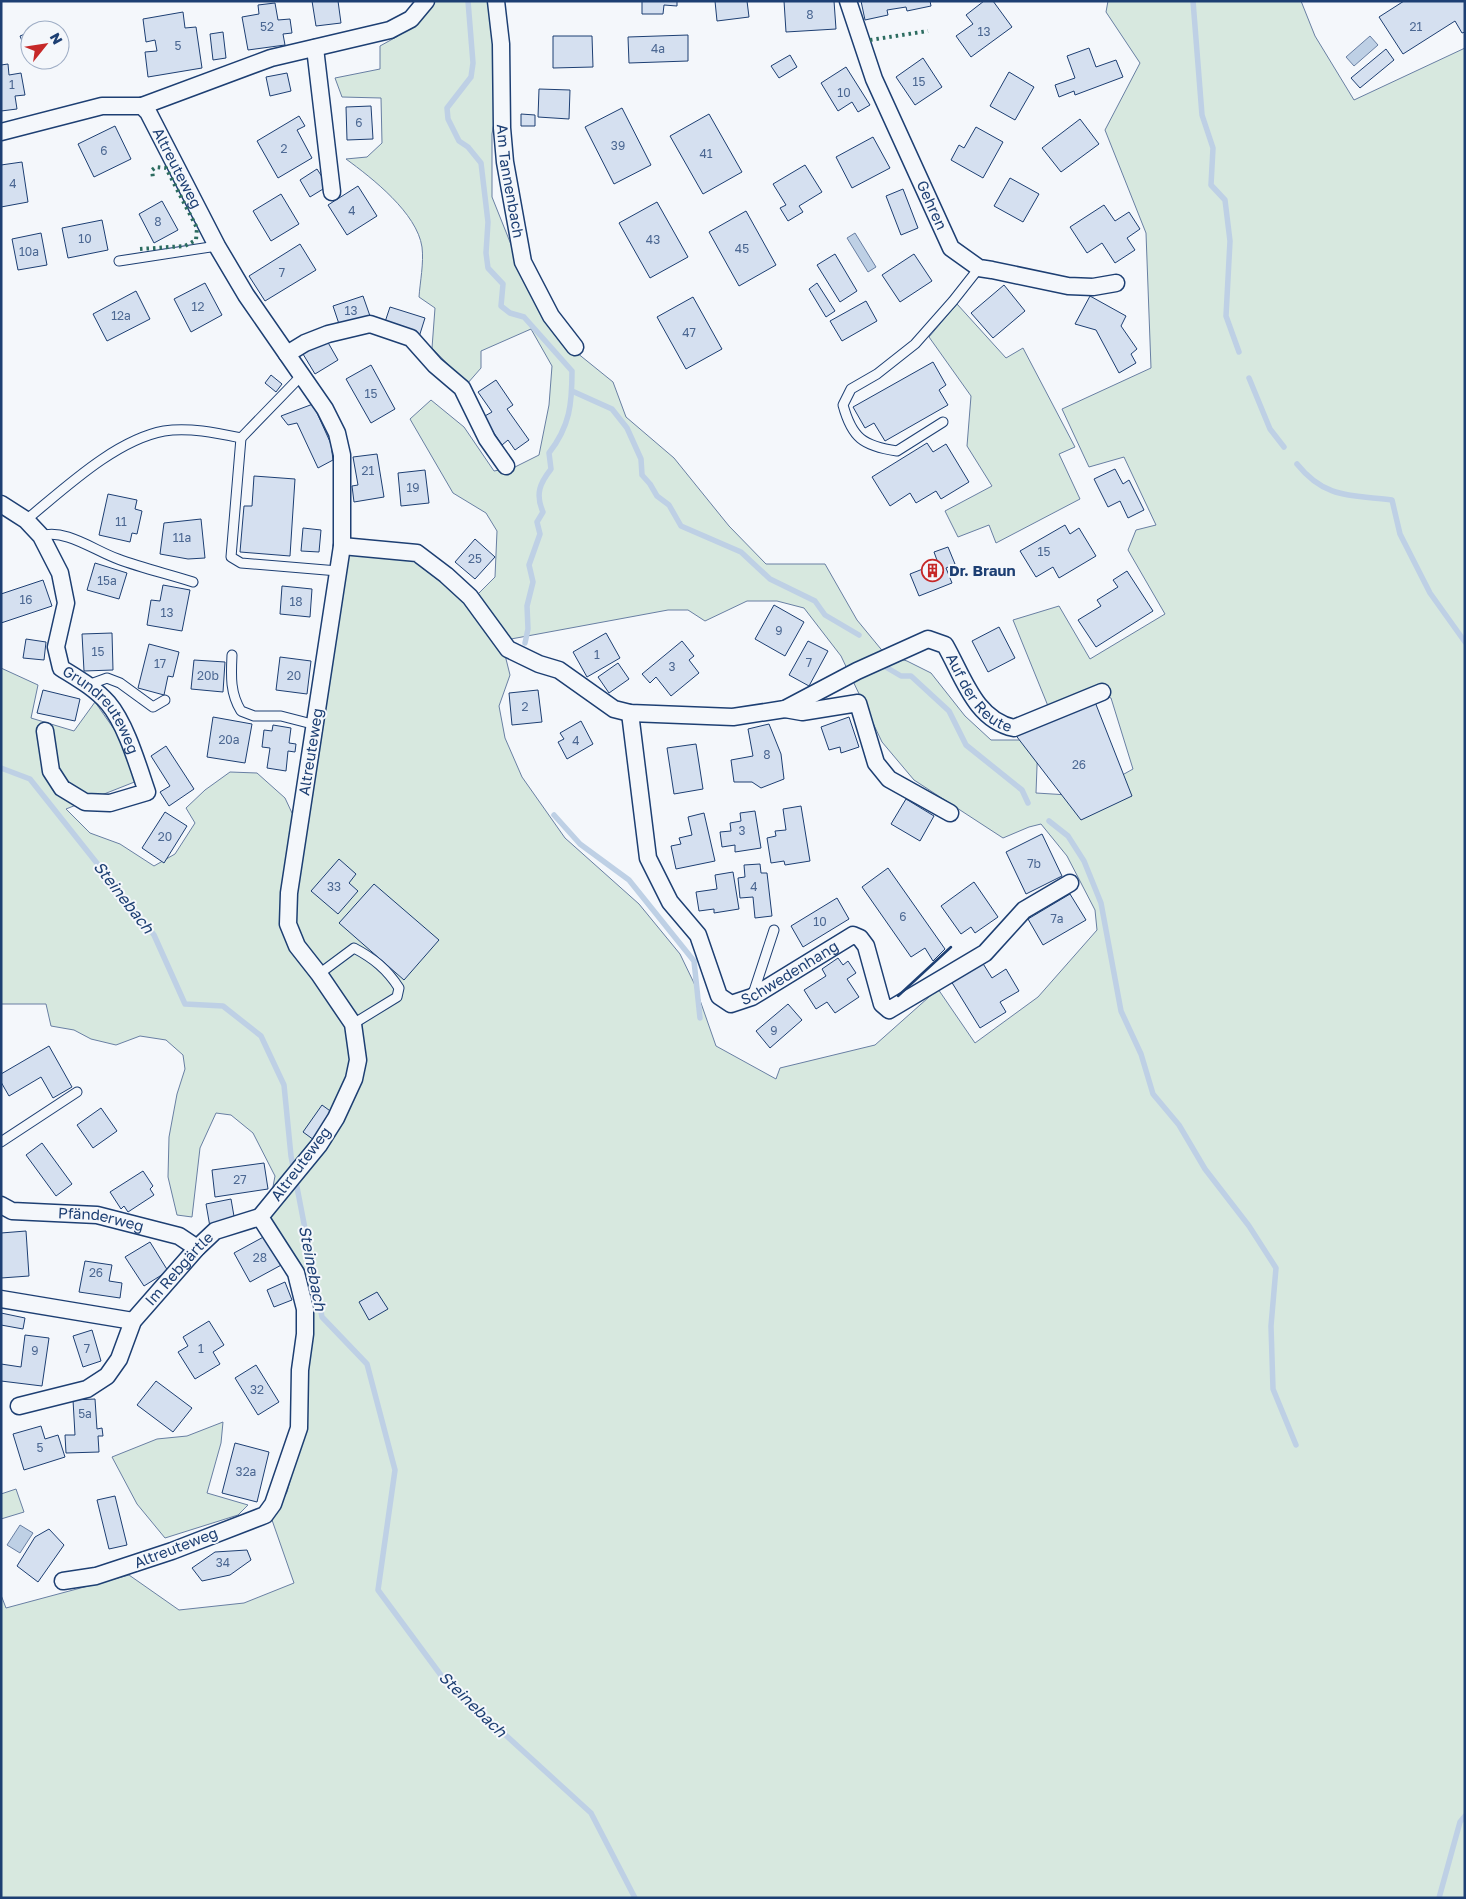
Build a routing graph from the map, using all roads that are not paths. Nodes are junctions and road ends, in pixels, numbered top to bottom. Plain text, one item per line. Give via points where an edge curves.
1 (426, 1) edge
2 (496, 1) edge
3 (848, 1) edge
4 (315, 48) junction
5 (142, 106) junction
6 (1, 132) edge
7 (332, 192) dead end
8 (217, 246) junction
9 (119, 261) dead end
10 (979, 268) junction
11 (1116, 283) dead end
12 (575, 347) dead end
13 (287, 354) junction
14 (302, 375) junction
15 (943, 422) dead end
16 (241, 438) junction
17 (506, 466) dead end
18 (1, 504) edge
19 (26, 520) junction
20 (41, 536) junction
21 (342, 546) junction
22 (338, 572) junction
23 (193, 582) dead end
24 (232, 656) dead end
25 (88, 685) junction
26 (1102, 692) dead end
27 (165, 700) dead end
28 (785, 709) junction
29 (630, 713) junction
30 (316, 725) junction
31 (45, 731) dead end
32 (950, 813) dead end
33 (1070, 883) dead end
34 (774, 930) dead end
35 (319, 974) junction
36 (752, 997) junction
37 (353, 1024) junction
38 (77, 1092) dead end
39 (1, 1142) edge
40 (1, 1205) edge
41 (260, 1217) junction
42 (197, 1248) junction
43 (1, 1298) edge
44 (133, 1321) junction
45 (19, 1406) dead end
46 (64, 1581) dead end

1 - 4 street via 411,19 390,30
2 - 12 street, Am Tannenbach via 501,44 505,162 523,262 551,316
3 - 10 street, Gehren via 874,79 952,248
4 - 5 street via 271,58
4 - 7 street
5 - 6 street via 102,106
5 - 8 street, Altreuteweg via 154,122
8 - 9 lane
8 - 13 street, Altreuteweg
10 - 11 street, Gehren via 1068,286 1093,287
10 - 15 lane via 915,344 877,374 851,389 843,405 858,438 876,448 897,451
13 - 14 street, Altreuteweg
13 - 17 street via 305,343 353,326 370,324 411,338 462,388 487,438
14 - 16 lane
14 - 21 street, Altreuteweg via 337,433 342,455
16 - 19 lane via 208,432 164,431 124,446
16 - 22 lane via 231,557 242,563
18 - 19 street, Grundreuteweg
19 - 20 street, Grundreuteweg
20 - 23 lane via 50,533 75,540 118,559
20 - 25 street, Grundreuteweg via 60,573 66,603 56,647 61,668
21 - 22 street, Altreuteweg
21 - 29 street, Auf der Reute via 417,553 470,597 508,649 559,670 614,708
22 - 30 street, Altreuteweg
24 - 30 lane via 230,682 233,699 240,711 254,716 282,716
25 - 27 lane via 107,678 120,683 154,708
25 - 31 street, Grundreuteweg via 109,704 128,740 147,792 110,803 85,802 62,788 51,770
26 - 28 street, Auf der Reute via 1014,728 1000,725 980,709 945,645 928,639
28 - 29 street, Auf der Reute via 734,717
28 - 32 street, Auf der Reute via 802,712 858,704 866,736 880,768 890,779
29 - 36 street, Schwedenhang via 648,858 670,902 698,935 719,996 731,1004
30 - 35 street, Altreuteweg via 289,893 288,924 296,946
33 - 36 street, Schwedenhang via 1024,910 985,953 889,1010 882,1004 866,946 853,935
34 - 36 lane
35 - 37 street, Altreuteweg
35 - 37 lane via 354,948 371,957 390,974 399,988 397,997
37 - 41 street, Altreuteweg via 358,1060 354,1079 336,1118 319,1145
38 - 39 lane
40 - 42 street, Pfänderweg via 12,1211 97,1215 179,1236
41 - 42 street, Im Rebgärtle via 215,1231
41 - 46 street, Altreuteweg via 296,1273 305,1309 299,1428 273,1504 265,1515 172,1551 96,1576
42 - 44 street, Im Rebgärtle
43 - 44 street, Im Rebgärtle
44 - 45 street, Im Rebgärtle via 119,1359 107,1376 87,1389

